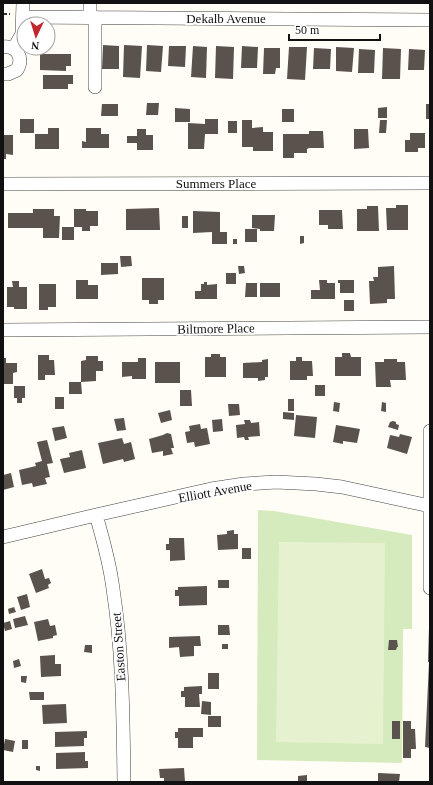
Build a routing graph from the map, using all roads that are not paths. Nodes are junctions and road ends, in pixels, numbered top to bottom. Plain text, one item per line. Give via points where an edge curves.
1 (23, 3) edge
2 (90, 3) edge
3 (23, 16) edge
4 (56, 17) edge
5 (93, 17) junction
6 (430, 20) edge
7 (16, 40) edge
8 (8, 48) edge
9 (3, 74) edge
10 (95, 87) dead end
11 (430, 183) edge
12 (3, 184) edge
13 (430, 327) edge
14 (3, 330) edge
15 (430, 431) edge
16 (430, 506) edge
17 (96, 514) junction
18 (3, 537) edge
19 (430, 548) edge
20 (430, 588) edge
21 (124, 782) edge

1 - 3 street
2 - 5 street
4 - 5 street, Dekalb Avenue
5 - 6 street, Dekalb Avenue
5 - 10 street
7 - 8 street
8 - 9 street via 20,56 19,66 13,73
11 - 12 street, Summers Place
13 - 14 street, Biltmore Place
15 - 16 street
16 - 17 street, Elliott Avenue via 342,487 276,482 211,489
16 - 19 street
17 - 18 street, Elliott Avenue
17 - 21 street, Easton Street via 113,588 118,630
19 - 20 street

